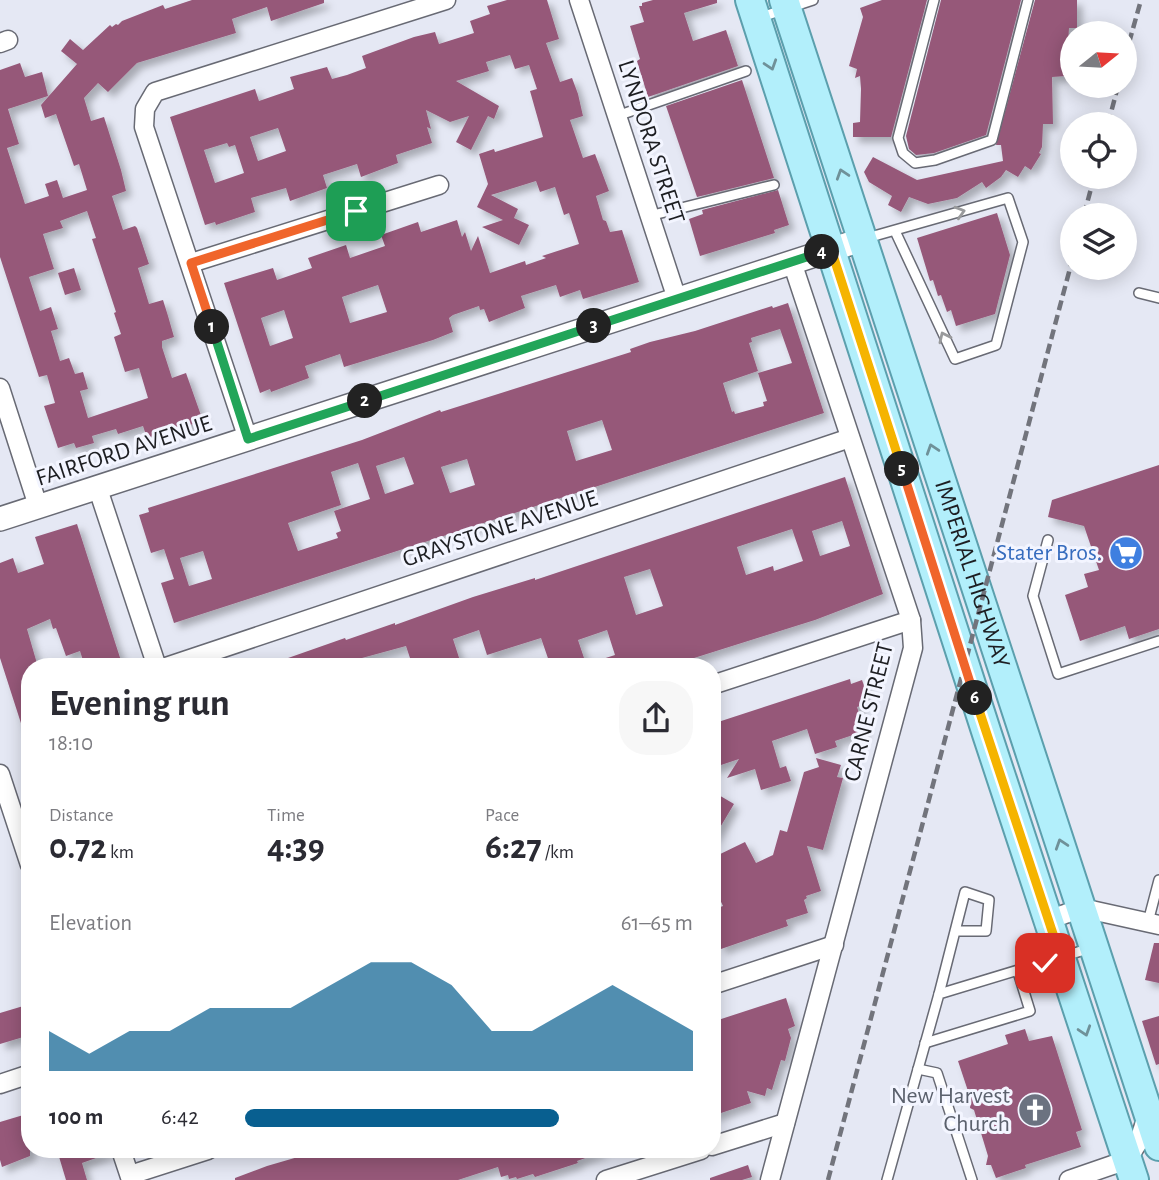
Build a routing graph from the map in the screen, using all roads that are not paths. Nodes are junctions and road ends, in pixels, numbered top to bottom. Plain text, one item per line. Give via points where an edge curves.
1 (446, 0) edge
2 (579, 0) edge
3 (934, 0) edge
4 (1028, 0) edge
5 (795, 3) edge
6 (753, 9) edge
7 (746, 71) dead end
8 (617, 116) junction
9 (439, 185) dead end
10 (774, 185) dead end
11 (649, 216) junction
12 (895, 231) junction
13 (864, 239) junction
14 (831, 249) junction
15 (792, 261) junction
16 (191, 263) junction
17 (1139, 293) dead end
18 (1159, 298) edge
19 (677, 299) junction
20 (0, 388) edge
21 (850, 438) junction
22 (248, 439) junction
23 (98, 489) junction
24 (38, 506) junction
25 (0, 519) edge
26 (1048, 540) dead end
27 (911, 620) junction
28 (1159, 641) edge
29 (154, 658) edge
30 (193, 658) edge
31 (721, 682) edge
32 (0, 775) edge
33 (4, 797) edge
34 (21, 841) edge
35 (1159, 880) edge
36 (1082, 908) junction
37 (1048, 920) junction
38 (1154, 923) edge
39 (955, 931) junction
40 (834, 945) junction
41 (1094, 947) junction
42 (1061, 958) junction
43 (1018, 972) junction
44 (721, 982) edge
45 (939, 994) junction
46 (925, 1043) junction
47 (918, 1069) junction
48 (21, 1077) edge
49 (0, 1084) edge
50 (1148, 1112) junction
51 (785, 1123) junction
52 (721, 1143) edge
53 (1159, 1146) edge
54 (124, 1158) edge
55 (185, 1158) edge
56 (676, 1158) edge
57 (1130, 1170) edge
58 (130, 1177) edge
59 (607, 1180) edge
60 (771, 1180) edge
61 (887, 1180) edge
62 (972, 1180) edge
63 (1069, 1180) edge

1 - 16 street via 155,92 145,109 144,127
2 - 8 street, LYNDORA STREET
3 - 4 lane via 898,138 903,153 915,163 992,139
5 - 6 lane
13 -> 5 main road, IMPERIAL HIGHWAY
6 -> 14 main road, IMPERIAL HIGHWAY
7 - 8 lane
8 - 11 street, LYNDORA STREET
9 - 16 street
10 - 11 lane
11 - 19 street, LYNDORA STREET
12 -> 12 lane via 1008,198 1023,242 996,345 955,359
12 - 13 lane
13 - 14 street, FAIRFORD AVENUE
36 -> 13 main road, IMPERIAL HIGHWAY
14 - 15 street, FAIRFORD AVENUE
14 - 37 main road, IMPERIAL HIGHWAY
15 - 19 street, FAIRFORD AVENUE
15 - 21 street, CARNE STREET
16 - 22 street
17 - 18 lane
19 - 22 street, FAIRFORD AVENUE
20 - 24 street
21 - 27 street, CARNE STREET
21 - 30 street, GRAYSTONE AVENUE
22 - 23 street, FAIRFORD AVENUE
23 - 24 street, FAIRFORD AVENUE
23 - 29 street
24 - 25 street, FAIRFORD AVENUE
26 - 28 lane via 1032,596 1058,674
27 - 31 street
27 - 40 street, CARNE STREET via 913,648
32 - 33 street
33 - 34 street
35 - 38 lane
36 - 37 street
36 - 38 street
36 - 41 main road, IMPERIAL HIGHWAY
37 - 42 main road, IMPERIAL HIGHWAY
39 - 39 lane via 965,892 989,900 986,931
39 - 45 lane
40 - 44 street
40 - 51 street, CARNE STREET
41 - 42 lane
41 - 50 main road, IMPERIAL HIGHWAY
42 - 43 lane
42 -> 57 main road, IMPERIAL HIGHWAY
43 - 45 lane
43 - 46 lane via 1030,1011
45 - 46 lane
46 - 47 lane
47 - 61 lane
47 - 62 lane via 937,1073
48 - 49 street
50 - 53 main road, IMPERIAL HIGHWAY
50 - 57 street
51 - 52 street
51 - 60 street, CARNE STREET
54 - 58 street
55 - 58 street
56 - 59 street
57 - 63 street

